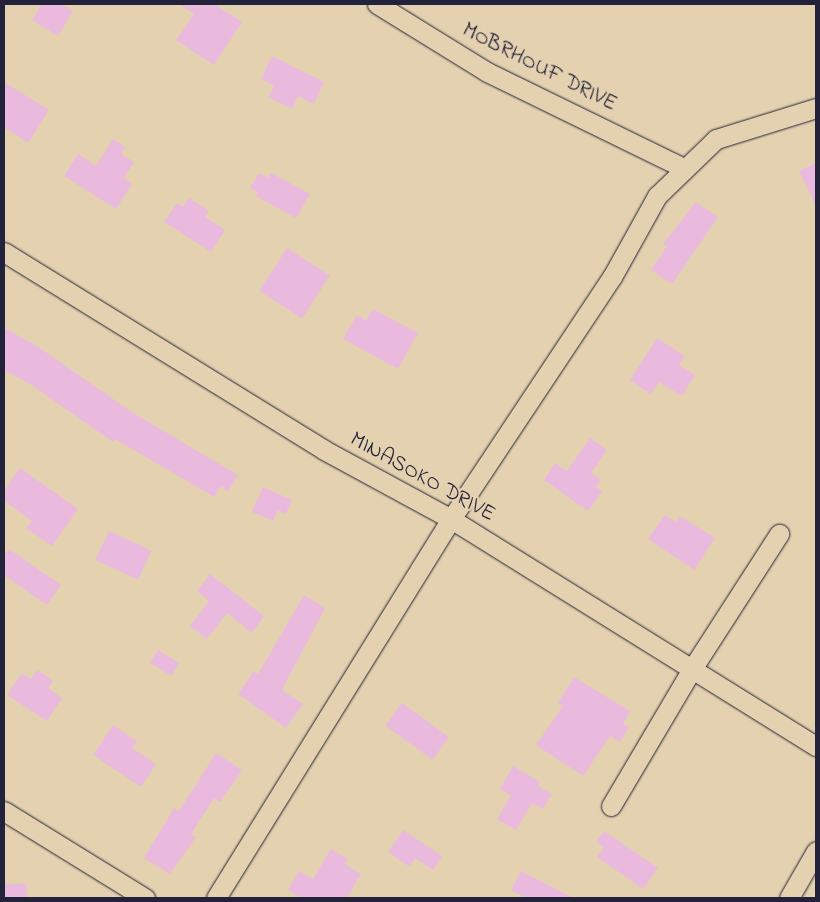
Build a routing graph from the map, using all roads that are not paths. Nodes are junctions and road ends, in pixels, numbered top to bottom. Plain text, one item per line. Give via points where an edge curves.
1 (377, 4) edge
2 (816, 108) edge
3 (684, 168) junction
4 (4, 252) edge
5 (450, 519) junction
6 (779, 534) dead end
7 (692, 669) junction
8 (816, 746) edge
9 (612, 806) dead end
10 (4, 811) edge
11 (816, 851) edge
12 (145, 898) edge
13 (216, 898) edge
14 (788, 898) edge

1 - 3 street, MOBRHOUF DRIVE via 487,72
2 - 3 street via 716,138
3 - 5 street via 657,196 612,277
4 - 5 street, MINASOKO DRIVE via 324,450
5 - 7 street, MINASOKO DRIVE
5 - 13 street
6 - 7 street
7 - 8 street, MINASOKO DRIVE
7 - 9 street
10 - 12 street
11 - 14 street

